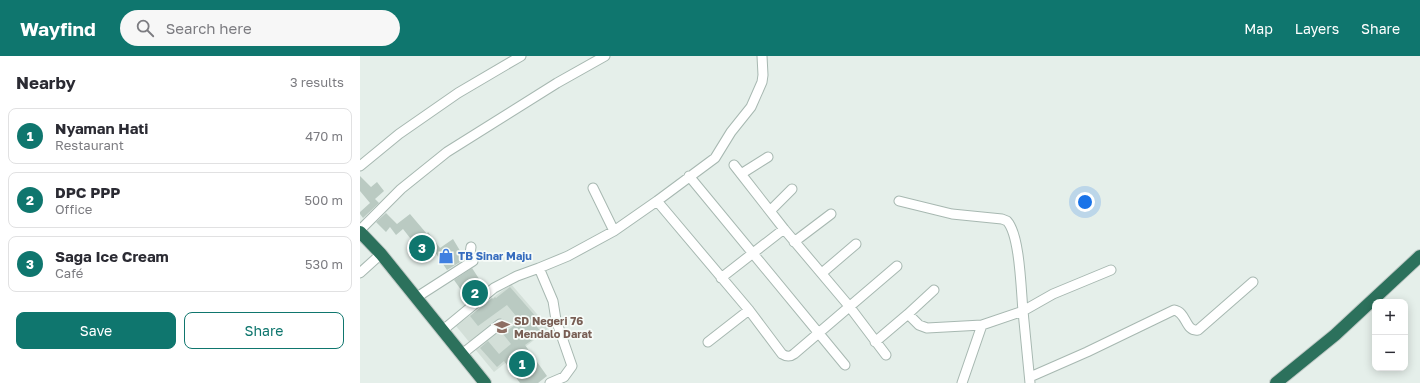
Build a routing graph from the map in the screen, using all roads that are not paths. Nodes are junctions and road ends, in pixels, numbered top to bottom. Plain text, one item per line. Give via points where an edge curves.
1 (520, 56) edge
2 (605, 56) edge
3 (762, 56) edge
4 (768, 157) dead end
5 (734, 165) dead end
6 (360, 166) edge
7 (741, 174) junction
8 (689, 176) junction
9 (593, 188) dead end
10 (792, 189) dead end
11 (657, 202) junction
12 (899, 202) dead end
13 (770, 211) junction
14 (831, 214) dead end
15 (784, 230) junction
16 (360, 231) edge
17 (614, 231) junction
18 (794, 242) junction
19 (856, 244) dead end
20 (471, 247) dead end
21 (753, 253) junction
22 (381, 254) junction
23 (1420, 256) edge
24 (897, 266) dead end
25 (539, 268) junction
26 (1110, 270) dead end
27 (360, 273) edge
28 (822, 273) junction
29 (722, 278) junction
30 (1253, 282) dead end
31 (934, 290) dead end
32 (417, 298) junction
33 (849, 306) junction
34 (749, 310) junction
35 (1023, 311) junction
36 (908, 314) junction
37 (500, 324) dead end
38 (982, 325) junction
39 (443, 330) junction
40 (818, 333) junction
41 (708, 342) dead end
42 (876, 342) junction
43 (462, 354) junction
44 (886, 356) dead end
45 (844, 365) dead end
46 (1030, 380) edge
47 (485, 383) edge
48 (550, 383) edge
49 (962, 383) edge
50 (1276, 383) edge

1 - 6 street via 451,98 399,134
2 - 16 street via 447,152 401,189
3 - 8 street via 762,82 751,106 715,158
4 - 7 street
5 - 7 street
7 - 13 street
8 - 11 street
8 - 21 street
9 - 17 street
10 - 13 street
11 - 17 street
11 - 29 street
12 - 35 street via 952,214 1007,221 1014,232
13 - 15 street
14 - 18 street
15 - 18 street
15 - 21 street
16 - 22 highway
17 - 25 street via 568,256
18 - 28 street
19 - 28 street
20 - 32 street via 472,261
21 - 29 street
21 - 40 street
22 - 27 street
22 - 32 highway
23 - 50 highway via 1335,335
24 - 33 street
25 - 39 street via 494,288
25 - 48 street via 553,301 556,320 572,366 564,377
26 - 35 street via 1053,294
28 - 33 street
29 - 34 street
30 - 46 street via 1198,330 1191,329 1182,313 1174,310
31 - 36 street
32 - 39 highway
33 - 40 street
33 - 42 street
34 - 40 street via 786,356 794,354
34 - 41 street
35 - 38 street
35 - 46 street
36 - 38 street via 919,325 928,328
36 - 42 street
37 - 43 street
38 - 49 street
39 - 43 highway
40 - 45 street
42 - 44 street
43 - 47 highway

